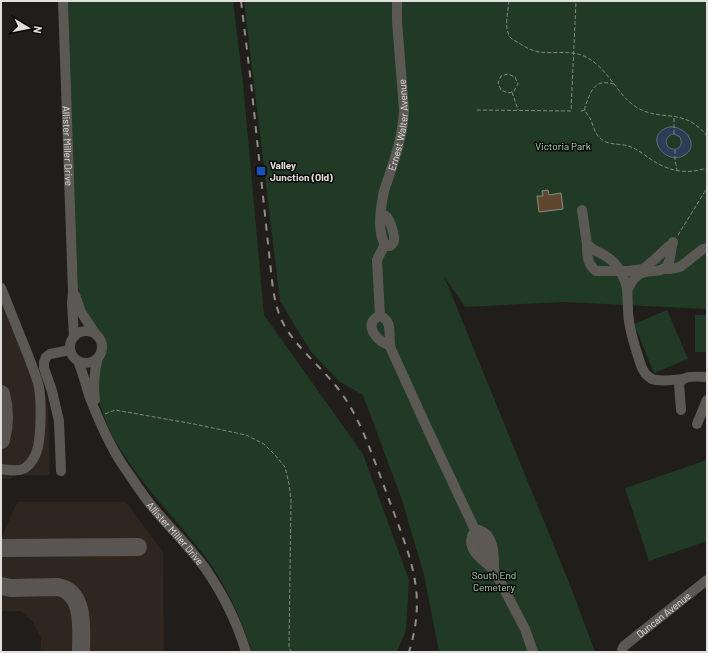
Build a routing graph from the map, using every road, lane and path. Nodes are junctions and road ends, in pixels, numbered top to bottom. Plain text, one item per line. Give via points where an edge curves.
1 (63, 1) edge
2 (397, 1) edge
3 (509, 1) edge
4 (576, 1) edge
5 (574, 53) junction
6 (614, 84) junction
7 (512, 92) junction
8 (478, 110) dead end
9 (585, 110) junction
10 (518, 111) junction
11 (581, 111) dead end
12 (674, 116) junction
13 (674, 134) dead end
14 (707, 136) edge
15 (675, 150) dead end
16 (707, 168) edge
17 (677, 171) junction
18 (707, 188) edge
19 (582, 210) dead end
20 (673, 242) junction
21 (587, 244) junction
22 (707, 248) edge
23 (663, 269) junction
24 (620, 271) junction
25 (1, 288) edge
26 (628, 289) junction
27 (73, 292) junction
28 (380, 316) junction
29 (94, 332) junction
30 (74, 337) junction
31 (390, 346) junction
32 (70, 350) junction
33 (98, 358) junction
34 (78, 361) junction
35 (707, 376) edge
36 (682, 380) junction
37 (707, 400) edge
38 (681, 410) dead end
39 (98, 417) junction
40 (707, 420) edge
41 (1, 469) edge
42 (60, 471) dead end
43 (476, 531) junction
44 (494, 570) junction
45 (707, 580) edge
46 (246, 652) edge
47 (291, 652) edge
48 (533, 652) edge
49 (623, 652) edge

1 - 27 street, Allister Miller Drive
2 - 28 street, Ernest Walter Avenue via 404,119 398,149 384,190 380,215 388,217 394,236 392,246 385,245 377,260
3 - 5 path via 509,38 528,49
4 - 5 path
5 - 6 path via 596,63
5 - 10 path via 571,111
6 - 9 path via 604,83 596,86
6 - 12 path via 638,108
7 - 7 path via 518,84 515,76 501,76 498,83 501,90
7 - 10 path
8 - 10 path
9 - 11 path
9 - 17 path via 598,136 604,142 630,146 654,162
12 - 13 path
12 - 14 path via 691,121
15 - 17 path
16 - 17 path via 693,172
18 - 20 path
19 - 21 street
20 - 23 street via 668,265
20 - 24 street via 643,270
21 - 24 street via 591,249 610,259
21 - 24 street via 587,258 592,268 596,271
22 - 23 street via 680,267
23 - 26 street via 637,275
24 - 26 street
25 - 41 street via 40,391 39,443 32,461 22,469
26 - 36 street via 629,323 645,373 655,380
27 - 29 street, Allister Miller Drive via 81,312
27 - 30 street, Allister Miller Drive
28 - 31 street via 389,325
28 - 31 street via 373,320 372,328 381,341
29 - 30 street via 85,331
29 - 33 street via 102,344
30 - 32 street via 70,343
31 - 43 street
32 - 34 street
32 - 42 street via 50,354 44,362 59,420
33 - 34 street via 89,363
33 - 39 street, Allister Miller Drive via 93,382
34 - 39 street, Allister Miller Drive
35 - 36 street
36 - 38 street via 679,384
37 - 40 street via 694,425
39 - 46 street, Allister Miller Drive via 115,453 137,486 182,540 221,593 241,635
39 - 47 path via 114,410 246,435 264,444 285,467 291,500
43 - 44 street via 472,538 473,549
43 - 44 street via 484,532 489,538 493,550
44 - 48 street via 525,628
45 - 49 street, Duncan Avenue via 624,646

